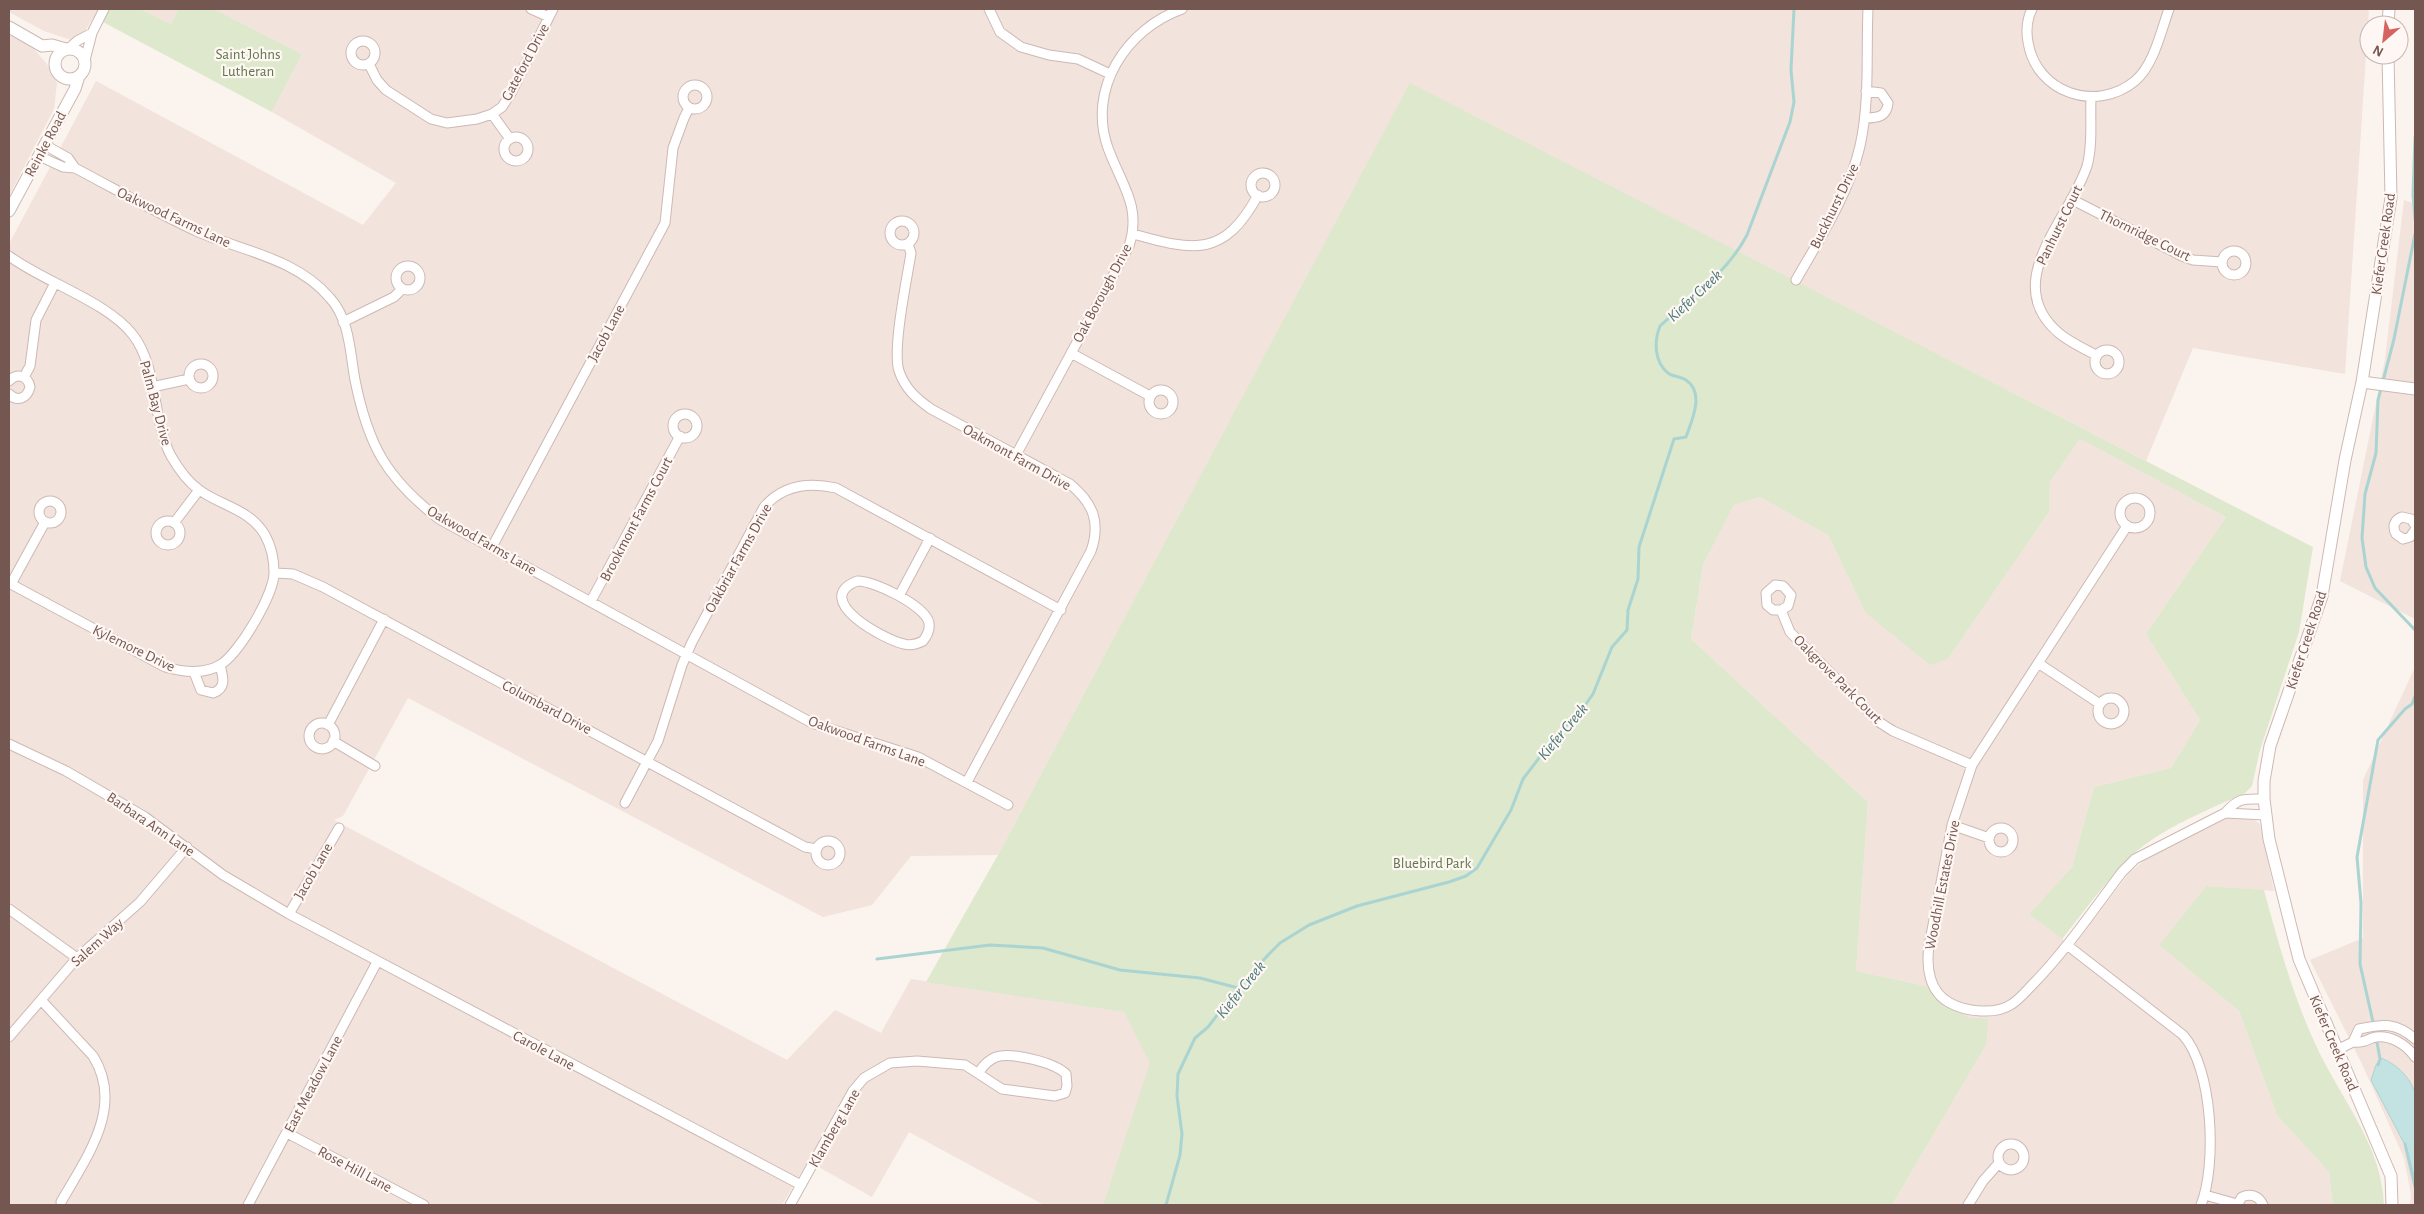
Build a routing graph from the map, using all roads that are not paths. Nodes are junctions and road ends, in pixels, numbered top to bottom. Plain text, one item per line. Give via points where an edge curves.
1 (104, 9) edge
2 (531, 9) edge
3 (989, 9) edge
4 (1182, 9) edge
5 (1868, 9) edge
6 (2032, 9) edge
7 (2169, 9) edge
8 (551, 13) edge
9 (9, 27) edge
10 (92, 33) junction
11 (42, 46) junction
12 (67, 49) junction
13 (84, 60) junction
14 (54, 64) junction
15 (369, 64) dead end
16 (2388, 65) edge
17 (1110, 74) junction
18 (80, 76) junction
19 (61, 77) junction
20 (1866, 91) junction
21 (2091, 98) junction
22 (67, 102) junction
23 (689, 108) dead end
24 (492, 114) junction
25 (1865, 118) junction
26 (510, 139) dead end
27 (45, 145) junction
28 (39, 156) junction
29 (75, 168) junction
30 (1258, 196) dead end
31 (2071, 199) junction
32 (9, 211) edge
33 (1133, 234) junction
34 (908, 244) dead end
35 (9, 256) edge
36 (2222, 262) dead end
37 (1796, 280) dead end
38 (54, 283) junction
39 (402, 288) dead end
40 (343, 322) junction
41 (1071, 353) junction
42 (2096, 356) dead end
43 (24, 377) junction
44 (188, 379) dead end
45 (9, 381) edge
46 (2362, 382) junction
47 (152, 388) junction
48 (2415, 389) edge
49 (9, 394) edge
50 (1150, 396) dead end
51 (680, 436) dead end
52 (1016, 455) junction
53 (199, 490) junction
54 (2415, 510) edge
55 (45, 522) dead end
56 (2413, 522) edge
57 (174, 523) dead end
58 (2126, 526) dead end
59 (2415, 530) edge
60 (930, 538) junction
61 (492, 548) junction
62 (274, 573) junction
63 (10, 583) edge
64 (899, 596) junction
65 (592, 602) junction
66 (1061, 610) junction
67 (1781, 610) junction
68 (384, 619) junction
69 (687, 653) junction
70 (2038, 663) junction
71 (220, 665) junction
72 (194, 672) junction
73 (2100, 704) dead end
74 (328, 725) junction
75 (333, 741) junction
76 (9, 744) edge
77 (648, 762) junction
78 (1972, 764) junction
79 (375, 766) dead end
80 (967, 782) junction
81 (2264, 799) junction
82 (625, 803) dead end
83 (1008, 805) dead end
84 (2225, 813) junction
85 (2266, 815) junction
86 (1952, 825) junction
87 (339, 828) dead end
88 (1989, 838) dead end
89 (186, 847) junction
90 (817, 849) dead end
91 (9, 909) edge
92 (288, 914) junction
93 (2067, 945) junction
94 (77, 958) junction
95 (377, 962) junction
96 (41, 1000) junction
97 (9, 1038) edge
98 (2415, 1039) edge
99 (2353, 1042) junction
100 (2337, 1050) junction
101 (2415, 1057) edge
102 (979, 1072) junction
103 (287, 1133) junction
104 (1999, 1163) dead end
105 (801, 1185) junction
106 (2205, 1195) junction
107 (61, 1202) dead end
108 (248, 1205) edge
109 (424, 1205) edge
110 (790, 1205) edge
111 (1968, 1205) edge
112 (2200, 1205) edge
113 (2237, 1205) edge
114 (2263, 1205) edge
115 (2392, 1205) edge

1 - 10 street
2 - 8 street
3 - 17 street via 1000,32 1021,47 1078,59
4 - 17 street, Oak Borough Drive via 1157,19 1143,30 1130,42
5 - 20 street, Buckhurst Drive
6 - 21 street via 2027,36 2038,68 2063,90
7 - 21 street via 2147,66 2136,80 2112,93
8 - 24 street, Gateford Drive via 511,93 502,107
9 - 11 street
10 - 12 street
10 - 13 street
11 - 12 street
11 - 14 street
12 - 13 street via 79,52
12 - 14 street via 58,54
13 - 18 street
14 - 19 street
15 - 24 street, Gateford Drive via 386,90 431,119 463,122
16 - 46 street, Kiefer Creek Road via 2391,198
17 - 33 street, Oak Borough Drive via 1104,106 1104,130 1107,147 1133,210
18 - 19 street via 71,79
18 - 22 street, Reinke Road
19 - 22 street, Reinke Road
20 - 25 street, Buckhurst Drive
20 - 25 street via 1881,93 1888,103 1887,111 1881,117
21 - 31 street, Panhurst Court via 2087,166
22 - 27 street, Reinke Road
23 - 61 street, Jacob Lane via 673,148 664,223
24 - 26 street
25 - 37 street, Buckhurst Drive via 1860,148 1850,177
27 - 28 street, Reinke Road
27 - 29 street, Oakwood Farms Lane via 68,158
28 - 29 street, Oakwood Farms Lane via 63,167
28 - 32 street, Reinke Road
29 - 40 street, Oakwood Farms Lane via 173,220 295,269 332,299
30 - 33 street via 1233,232 1210,244 1174,245
31 - 36 street, Thornridge Court via 2193,260
31 - 42 street, Panhurst Court via 2036,270 2036,297 2051,325 2061,335
33 - 41 street, Oak Borough Drive
34 - 52 street, Oakmont Farm Drive via 911,253 896,357 906,386 930,409
35 - 38 street, Palm Bay Drive
38 - 43 street via 36,320 30,366
38 - 47 street, Palm Bay Drive via 112,314 126,326 140,347
39 - 40 street via 394,297
40 - 61 street, Oakwood Farms Lane via 370,437 382,460 395,479 419,503
41 - 50 street
41 - 52 street, Oak Borough Drive
43 - 45 street via 14,376
43 - 49 street via 30,387 27,395 20,399
44 - 47 street
46 - 48 street
46 - 81 street, Kiefer Creek Road via 2322,596 2270,746
47 - 53 street, Palm Bay Drive via 165,443 179,468
51 - 65 street, Brookmont Farms Court
52 - 66 street, Oakmont Farm Drive via 1070,484 1083,495 1093,512 1096,526 1091,551
53 - 57 street
53 - 62 street, Palm Bay Drive via 234,506 257,524 271,549
54 - 56 street
55 - 63 street
56 - 59 street via 2406,517 2398,518 2394,531 2407,539
58 - 70 street, Woodhill Estates Drive
60 - 64 street
60 - 66 street, Oakbriar Farms Drive
60 - 69 street, Oakbriar Farms Drive via 836,488 808,485 782,492 764,507
61 - 65 street, Oakwood Farms Lane
62 - 68 street, Columbard Drive via 307,579
62 - 71 street, Kylemore Drive via 269,591 246,638
63 - 72 street, Kylemore Drive via 165,667
64 - 64 street via 867,581 857,581 846,588 843,604 849,614 861,622 899,642 918,644 929,630 927,617
65 - 69 street, Oakwood Farms Lane
66 - 80 street, Oakmont Farm Drive
67 - 67 street, Oakgrove Park Court via 1770,608 1766,601 1766,593 1775,585 1787,588 1791,595 1788,606
67 - 78 street, Oakgrove Park Court via 1790,632 1879,722
68 - 74 street
68 - 77 street, Columbard Drive
69 - 77 street, Oakbriar Farms Drive
69 - 80 street, Oakwood Farms Lane via 812,723 902,751
70 - 73 street
70 - 78 street, Woodhill Estates Drive
71 - 72 street, Kylemore Drive
71 - 72 street via 224,681 220,689 212,693 201,690
74 - 75 street via 333,730
74 - 75 street via 315,725 310,731 310,740 319,748 327,747
75 - 79 street
76 - 89 street, Barbara Ann Lane via 96,788 145,817
77 - 82 street, Oakbriar Farms Drive
77 - 90 street, Columbard Drive via 805,846
78 - 86 street, Woodhill Estates Drive
80 - 83 street, Oakwood Farms Lane
81 - 84 street, Woodhill Estates Drive via 2241,799
81 - 85 street, Kiefer Creek Road
84 - 85 street
84 - 93 street, Woodhill Estates Drive via 2135,859
85 - 100 street, Kiefer Creek Road via 2299,959
86 - 88 street
86 - 93 street, Woodhill Estates Drive via 1927,960 1934,987 1945,1001 1958,1008 1994,1011 2008,1006 2045,972
87 - 92 street, Jacob Lane
89 - 92 street, Barbara Ann Lane via 223,875
89 - 94 street, Salem Way via 140,902
91 - 94 street
92 - 95 street, Carole Lane
93 - 106 street via 2183,1035 2192,1047 2204,1088 2210,1145
94 - 96 street, Salem Way
95 - 103 street, East Meadow Lane
95 - 105 street, Carole Lane
96 - 97 street, Salem Way
96 - 107 street via 94,1056 105,1088 105,1110 99,1132
98 - 99 street via 2406,1032 2382,1024 2359,1029
99 - 100 street
99 - 101 street via 2388,1037 2400,1042
100 - 115 street, Kiefer Creek Road via 2391,1176
102 - 102 street, Klamberg Lane via 988,1082 1002,1089 1055,1096 1064,1092 1067,1086 1066,1074 1048,1062 1003,1056 988,1062
102 - 105 street, Klamberg Lane via 965,1065 917,1061 890,1063 871,1074 858,1084 849,1098
103 - 108 street, East Meadow Lane
103 - 109 street, Rose Hill Lane
104 - 111 street via 1983,1180
105 - 110 street, Klamberg Lane
106 - 112 street
106 - 113 street
113 - 114 street via 2242,1197 2251,1195 2259,1198

